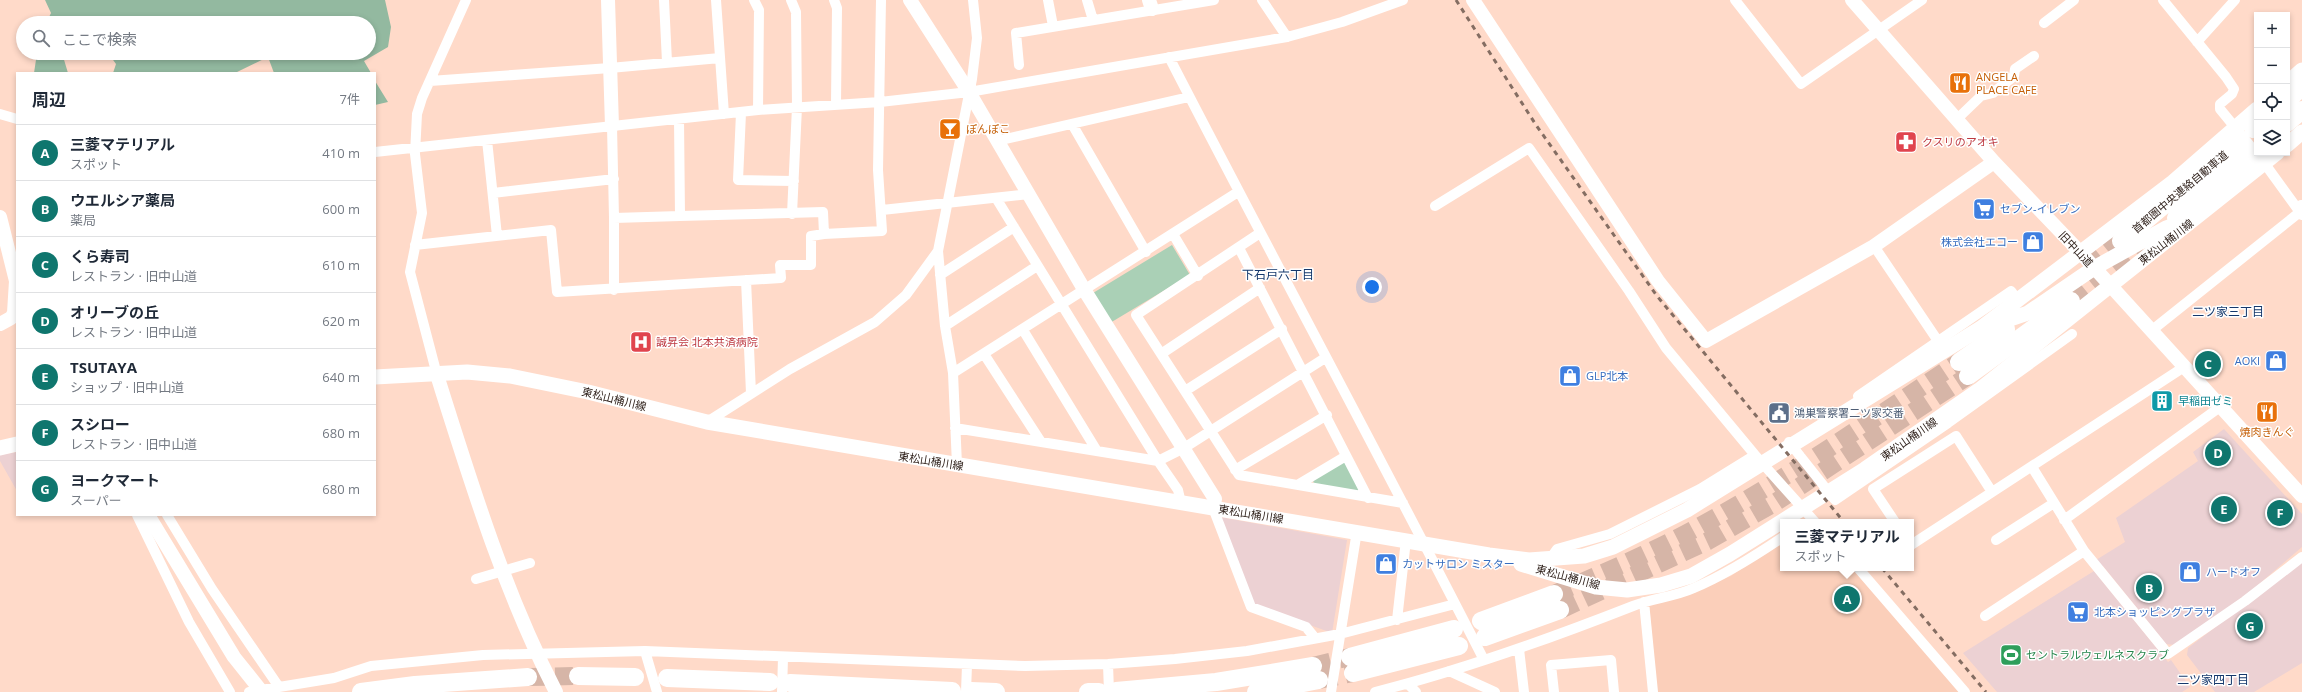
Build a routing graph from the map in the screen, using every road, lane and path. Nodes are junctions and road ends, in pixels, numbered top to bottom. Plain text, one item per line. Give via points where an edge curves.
1 (466, 0) edge
2 (608, 0) edge
3 (664, 0) edge
4 (716, 0) edge
5 (754, 0) edge
6 (791, 0) edge
7 (834, 0) edge
8 (881, 0) edge
9 (910, 0) edge
10 (973, 0) edge
11 (1048, 0) edge
12 (1087, 0) edge
13 (1207, 0) edge
14 (1262, 0) edge
15 (1403, 0) edge
16 (1473, 0) edge
17 (1735, 0) edge
18 (1852, 0) edge
19 (1922, 0) edge
20 (2074, 0) edge
21 (2163, 0) edge
22 (2235, 0) edge
23 (1150, 5) edge
24 (1093, 20) junction
25 (2044, 23) dead end
26 (1053, 26) junction
27 (1877, 29) junction
28 (1287, 37) junction
29 (2197, 42) junction
30 (2034, 56) dead end
31 (1169, 57) junction
32 (720, 58) junction
33 (666, 62) junction
34 (1019, 65) dead end
35 (610, 68) junction
36 (2302, 70) edge
37 (2290, 80) edge
38 (430, 81) junction
39 (2302, 87) edge
40 (969, 92) junction
41 (1189, 97) junction
42 (2290, 97) edge
43 (880, 102) junction
44 (836, 104) junction
45 (797, 107) junction
46 (758, 110) junction
47 (2302, 110) edge
48 (740, 112) junction
49 (0, 114) edge
50 (724, 114) junction
51 (16, 119) edge
52 (679, 119) junction
53 (1956, 120) junction
54 (2254, 120) edge
55 (2290, 120) edge
56 (1072, 124) junction
57 (612, 126) junction
58 (2302, 132) edge
59 (487, 140) junction
60 (997, 141) junction
61 (2290, 142) edge
62 (2247, 147) junction
63 (415, 148) junction
64 (2254, 148) edge
65 (376, 152) edge
66 (1994, 162) junction
67 (614, 179) junction
68 (794, 181) junction
69 (1238, 192) junction
70 (492, 193) junction
71 (1029, 194) junction
72 (996, 198) junction
73 (947, 203) junction
74 (1435, 206) dead end
75 (882, 210) junction
76 (2301, 211) edge
77 (792, 214) junction
78 (680, 216) junction
79 (2199, 216) junction
80 (0, 218) edge
81 (614, 218) junction
82 (2176, 218) dead end
83 (1014, 227) junction
84 (824, 234) junction
85 (1173, 234) junction
86 (1260, 234) junction
87 (497, 236) junction
88 (2121, 241) tunnel mouth
89 (415, 244) junction
90 (1874, 246) junction
91 (1239, 248) junction
92 (938, 251) junction
93 (1146, 252) junction
94 (2080, 252) junction
95 (1037, 266) junction
96 (2094, 268) junction
97 (940, 275) junction
98 (1198, 276) junction
99 (746, 280) junction
100 (2110, 286) junction
101 (1260, 288) junction
102 (614, 290) junction
103 (1085, 291) junction
104 (2017, 299) junction
105 (2071, 302) tunnel mouth
106 (1061, 306) junction
107 (9, 322) edge
108 (944, 326) junction
109 (1981, 328) junction
110 (1282, 329) junction
111 (2006, 329) dead end
112 (1023, 330) junction
113 (2150, 331) junction
114 (2072, 334) dead end
115 (1938, 341) junction
116 (984, 354) junction
117 (1161, 354) junction
118 (2031, 356) junction
119 (1325, 358) junction
120 (2184, 367) junction
121 (1304, 370) junction
122 (953, 373) junction
123 (437, 375) junction
124 (376, 377) edge
125 (1185, 392) junction
126 (751, 394) junction
127 (2220, 407) junction
128 (1327, 415) junction
129 (707, 422) junction
130 (1948, 424) junction
131 (955, 428) junction
132 (1210, 431) junction
133 (1956, 436) junction
134 (1041, 442) junction
135 (16, 444) edge
136 (0, 448) edge
137 (1184, 448) junction
138 (1097, 451) junction
139 (1755, 455) junction
140 (1346, 456) junction
141 (1158, 460) junction
142 (957, 465) junction
143 (2032, 467) junction
144 (1235, 470) junction
145 (1866, 478) junction
146 (1299, 484) junction
147 (1873, 489) junction
148 (1992, 492) junction
149 (2302, 496) edge
150 (1368, 498) junction
151 (1181, 503) junction
152 (1403, 503) junction
153 (2054, 503) junction
154 (1213, 508) junction
155 (137, 516) edge
156 (149, 516) edge
157 (168, 516) edge
158 (1786, 519) edge
159 (1809, 519) edge
160 (1893, 519) edge
161 (2064, 520) junction
162 (1780, 523) edge
163 (1357, 531) junction
164 (1780, 539) edge
165 (1406, 540) junction
166 (1996, 540) dead end
167 (1914, 543) edge
168 (1425, 544) junction
169 (2084, 550) junction
170 (1489, 555) junction
171 (2302, 557) edge
172 (1550, 559) junction
173 (530, 563) dead end
174 (502, 571) junction
175 (1861, 571) edge
176 (476, 579) dead end
177 (1557, 602) tunnel mouth
178 (1644, 602) junction
179 (1455, 604) junction
180 (1985, 616) dead end
181 (1397, 620) junction
182 (1454, 629) dead end
183 (1483, 629) dead end
184 (1340, 634) junction
185 (1314, 638) junction
186 (1459, 646) dead end
187 (1519, 648) junction
188 (645, 651) junction
189 (536, 654) junction
190 (783, 658) junction
191 (1484, 660) junction
192 (1108, 664) junction
193 (967, 665) junction
194 (1449, 672) junction
195 (578, 676) tunnel mouth
196 (635, 677) dead end
197 (528, 678) tunnel mouth
198 (1321, 679) edge
199 (1408, 684) junction
200 (662, 685) edge
201 (781, 685) edge
202 (279, 687) junction
203 (963, 691) edge
204 (1108, 691) edge
205 (230, 692) edge
206 (249, 692) edge
207 (262, 692) edge
208 (361, 692) edge
209 (556, 692) edge
210 (996, 692) edge
211 (1088, 692) edge
212 (1256, 692) edge
213 (1375, 692) edge
214 (1416, 692) edge
215 (1495, 692) edge
216 (1524, 692) edge
217 (1554, 692) edge
218 (1614, 692) edge
219 (1653, 692) edge
220 (1965, 692) edge

1 - 38 street
2 - 35 street
3 - 33 street
4 - 32 street
5 - 46 street via 759,10
6 - 45 street via 796,12
7 - 44 street via 837,8
8 - 43 street
9 - 40 street
10 - 40 street via 977,38
11 - 26 street
12 - 24 street
13 - 23 street
14 - 28 street
15 - 28 street via 1342,22
16 - 90 street via 1658,281 1706,341
17 - 27 street via 1801,84
18 - 27 street, 旧中山道
19 - 27 street
20 - 25 street
21 - 29 street
22 - 29 street
23 - 24 street
24 - 26 street
26 - 34 street via 1016,33
27 - 53 street, 旧中山道
28 - 31 street
29 - 62 street via 2234,88 2232,94 2220,104 2220,109
30 - 53 street via 2015,69 2014,76 1993,93 1981,96
31 - 40 street
31 - 41 street
32 - 33 street
32 - 50 street
33 - 35 street
35 - 38 street
35 - 57 street
36 - 37 main road
38 - 63 street via 417,114
39 - 42 highway
40 - 43 street
40 - 60 street
40 - 73 street via 961,144
41 - 56 street
41 - 69 street
43 - 44 street
43 - 75 street via 878,170
44 - 45 street
45 - 46 street
45 - 68 street
46 - 48 street
47 - 55 highway
48 - 50 street
48 - 68 street via 738,180
49 - 51 street
50 - 52 street
52 - 57 street
52 - 78 street
53 - 66 street, 旧中山道
54 - 62 main road, 東松山桶川線
56 - 60 street
56 - 93 street
57 - 59 street
57 - 67 street
58 - 61 main road
59 - 63 street
59 - 70 street
60 - 71 street
62 - 64 main road, 東松山桶川線
62 - 76 street
62 - 79 main road, 東松山桶川線
62 - 82 highway, 首都圏中央連絡自動車道
62 - 88 highway, 首都圏中央連絡自動車道
62 - 94 main road, 東松山桶川線 via 2173,182
63 - 65 street
63 - 89 street via 422,212
66 - 90 street
66 - 94 street, 旧中山道
67 - 70 street
67 - 81 street
68 - 77 street
69 - 85 street
69 - 86 street
70 - 87 street
71 - 72 street
71 - 103 street
72 - 73 street
72 - 83 street
73 - 75 street
73 - 92 street
74 - 139 street via 1530,148 1666,348
75 - 84 street via 882,231
76 - 113 street
77 - 78 street
77 - 84 street via 823,212
78 - 81 street
79 - 96 main road via 2166,228
79 - 100 main road, 東松山桶川線
80 - 107 street via 16,281 16,301
81 - 102 street
83 - 95 street
83 - 97 street
84 - 99 street via 811,236 811,265 780,265 781,278
85 - 93 street
85 - 98 street
86 - 91 street
86 - 119 street
87 - 89 street
87 - 102 street via 551,230 557,292
89 - 123 street via 410,272
90 - 115 street
91 - 98 street
91 - 101 street
92 - 97 street
92 - 126 street via 906,295 875,322 790,369
93 - 103 street
94 - 96 street, 旧中山道
94 - 104 main road, 東松山桶川線
95 - 106 street
95 - 108 street
96 - 100 street, 旧中山道
96 - 109 main road via 2028,313
97 - 108 street
98 - 117 street via 1136,315
99 - 102 street
99 - 126 street
100 - 113 street, 旧中山道
100 - 118 main road, 東松山桶川線
101 - 110 street
101 - 117 street
103 - 106 street
103 - 137 street
104 - 109 main road, 東松山桶川線
104 - 115 street via 2012,291
105 - 111 highway via 1963,369
106 - 112 street
106 - 141 street
108 - 122 street
109 - 172 main road, 東松山桶川線 via 1687,510 1613,547 1584,556
110 - 121 street
110 - 125 street
112 - 116 street
112 - 138 street
113 - 120 street, 旧中山道
114 - 118 street
115 - 145 street via 1789,442 1835,500
116 - 122 street
116 - 134 street
117 - 125 street
118 - 130 street
118 - 158 main road, 東松山桶川線 via 1865,469
119 - 121 street
119 - 152 street
120 - 127 street, 旧中山道
120 - 143 street
121 - 128 street
121 - 132 street
122 - 131 street
123 - 124 main road, 東松山桶川線
123 - 129 main road, 東松山桶川線 via 467,372 510,376 594,393
123 - 174 street
125 - 132 street
126 - 129 street
127 - 149 street, 旧中山道
127 - 161 street
128 - 140 street
128 - 144 street
129 - 142 main road, 東松山桶川線
130 - 133 street
130 - 145 street
131 - 134 street
131 - 142 street
132 - 137 street
132 - 144 street
133 - 147 street
133 - 148 street
134 - 138 street
135 - 136 main road
137 - 141 street
137 - 154 street via 1215,499
138 - 141 street
139 - 159 street
139 - 172 street, 東松山桶川線 via 1700,489 1610,534 1557,549
140 - 146 street
140 - 150 street
141 - 151 street via 1178,490
142 - 151 main road, 東松山桶川線
143 - 148 street
143 - 153 street
144 - 146 street via 1239,475
145 - 147 street
146 - 150 street
147 - 160 street
148 - 167 street
150 - 152 street
151 - 154 main road, 東松山桶川線
152 - 168 street
153 - 161 street
153 - 166 street
154 - 163 main road, 東松山桶川線
154 - 185 street via 1252,607 1306,627
155 - 205 street via 189,622
156 - 207 street via 234,657
157 - 202 street via 212,589
161 - 169 street
162 - 170 main road, 東松山桶川線 via 1691,576 1661,585 1627,590 1596,586
163 - 165 main road, 東松山桶川線
163 - 184 street
164 - 178 street via 1694,588
165 - 168 main road, 東松山桶川線
165 - 181 street
168 - 170 main road, 東松山桶川線
168 - 179 street
169 - 171 street via 2168,654 2245,601
169 - 180 street
170 - 172 main road, 東松山桶川線 via 1529,560
173 - 174 street
174 - 176 street
174 - 189 street
175 - 220 street
177 - 183 highway
178 - 187 street
178 - 219 street
179 - 181 street
179 - 191 street
181 - 184 street
182 - 186 highway via 1352,665
184 - 185 street
184 - 198 street
185 - 192 street via 1247,651
187 - 191 street
187 - 216 street
188 - 189 street
188 - 190 street
188 - 200 street
189 - 202 street via 483,655 371,666 334,678
189 - 209 street
190 - 193 street
190 - 201 street
191 - 194 street
192 - 193 street
192 - 204 street
193 - 203 street
194 - 199 street
194 - 215 street
195 - 196 highway
197 - 208 highway via 415,685
198 - 204 highway via 1216,682
198 - 212 highway
199 - 213 street
199 - 214 street
200 - 201 highway
201 - 203 highway
202 - 206 street
203 - 210 highway
204 - 211 highway
217 - 218 street via 1551,665 1611,660

